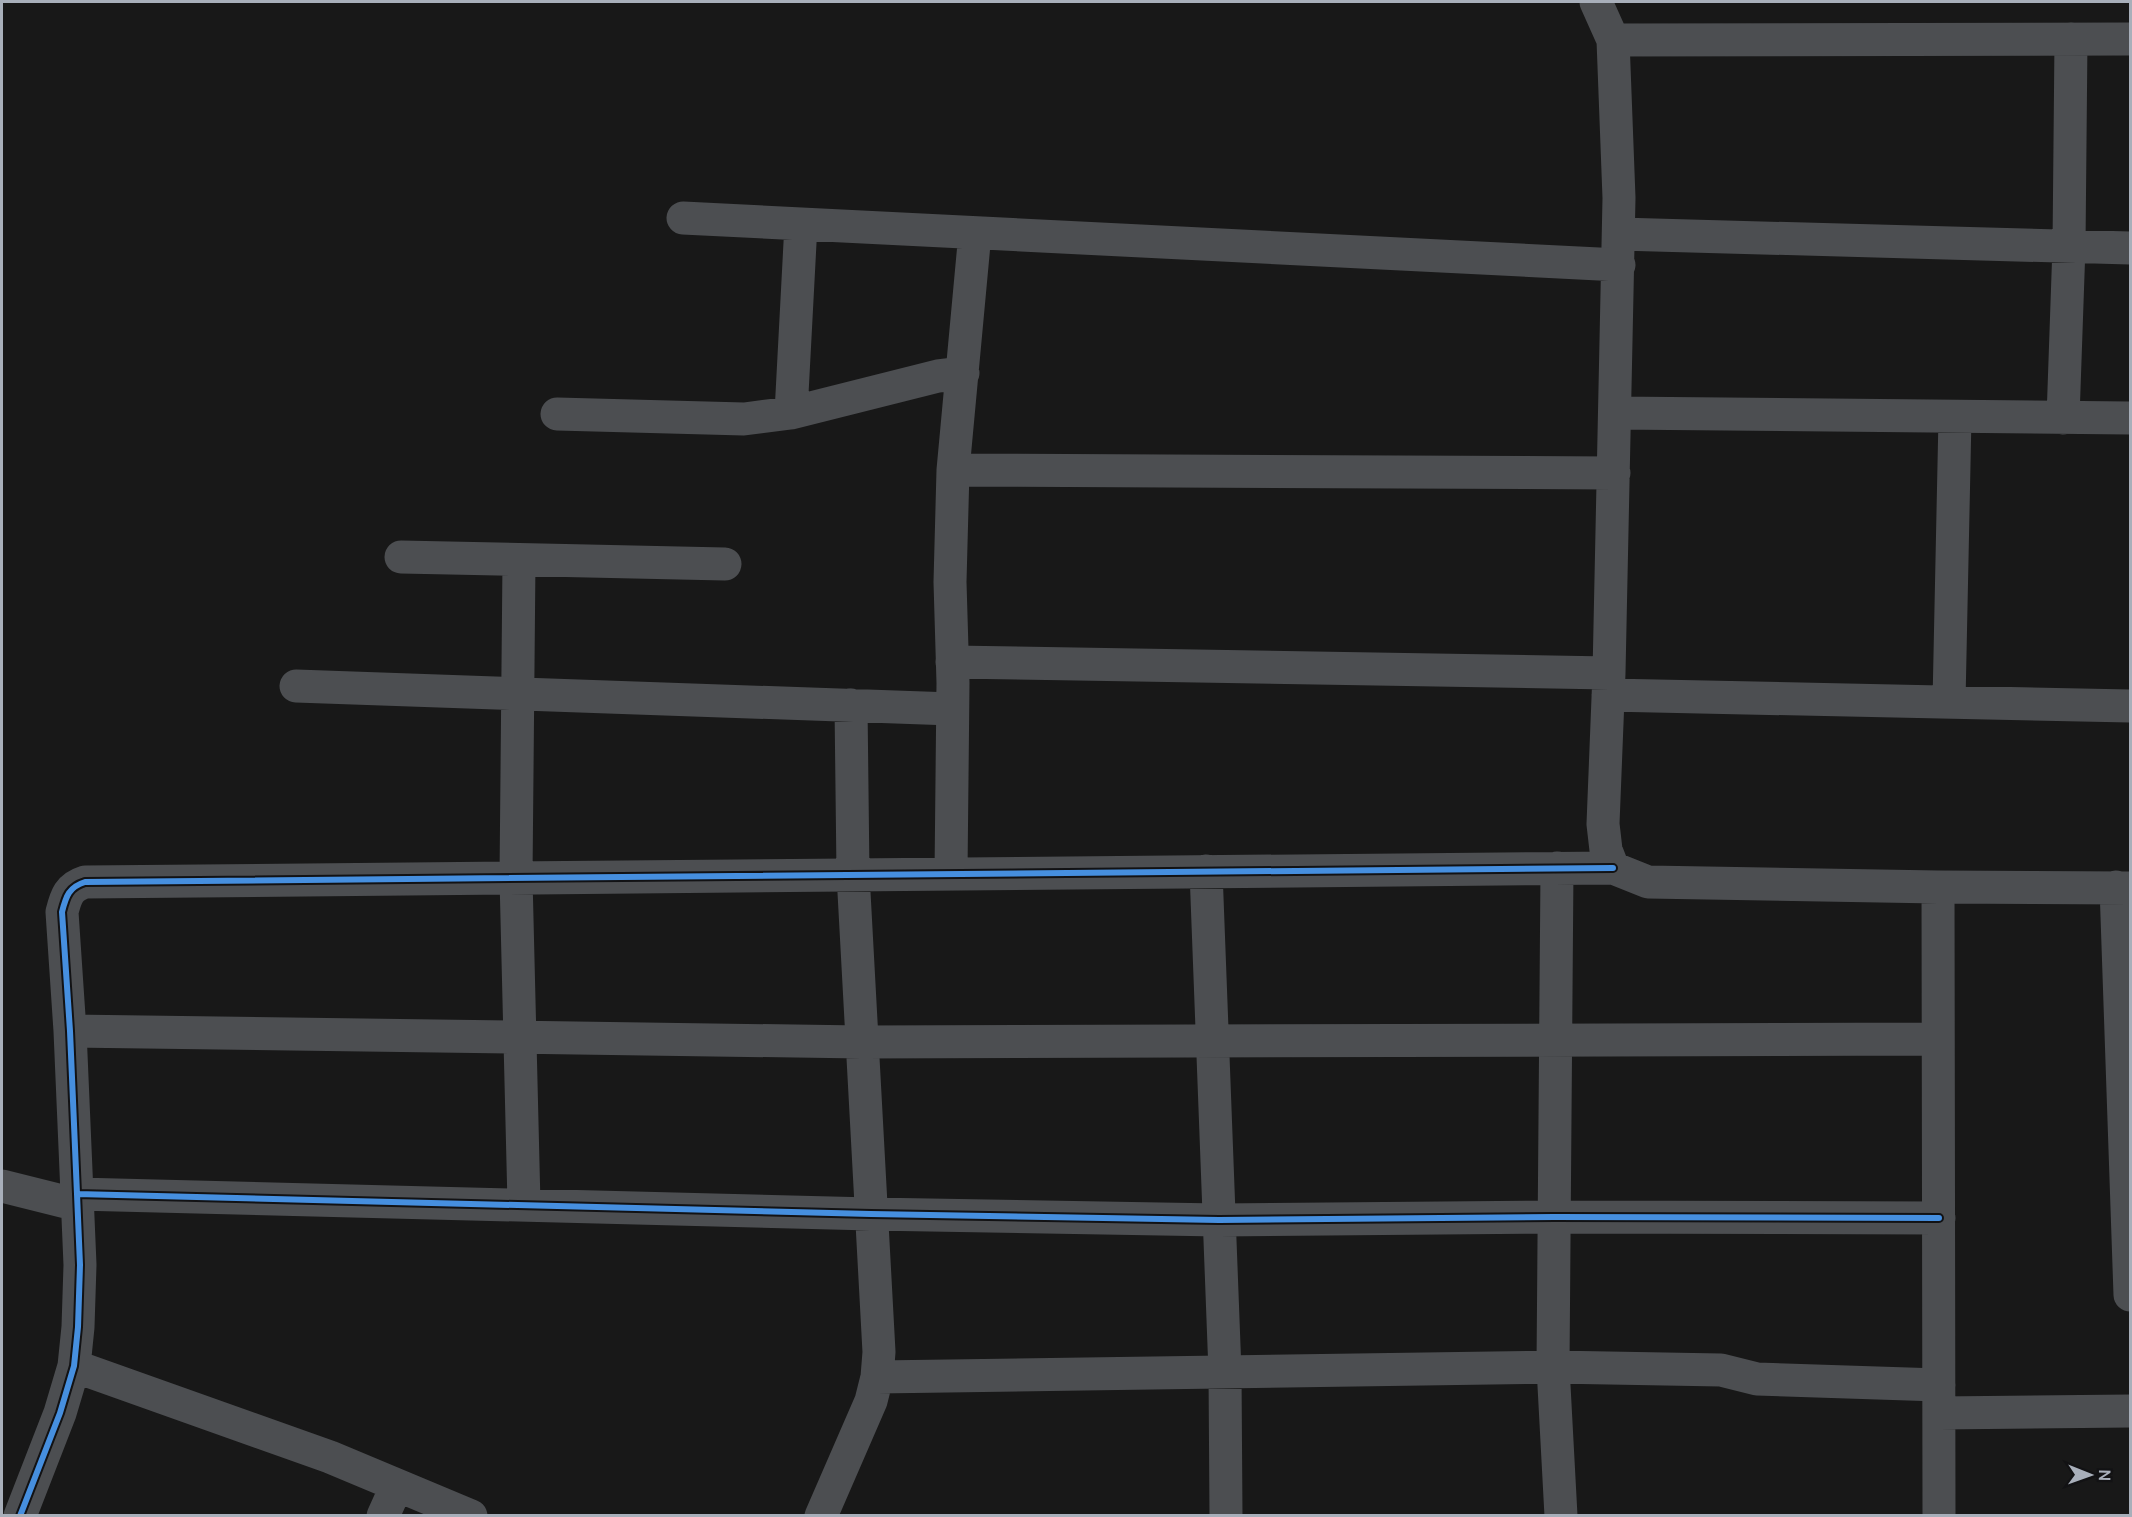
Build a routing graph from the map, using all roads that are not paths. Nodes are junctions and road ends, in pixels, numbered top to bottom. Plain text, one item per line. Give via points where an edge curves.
1 (1596, 2) edge
2 (2071, 39) junction
3 (2130, 39) edge
4 (1613, 40) junction
5 (682, 218) dead end
6 (801, 224) junction
7 (975, 233) junction
8 (2070, 246) junction
9 (2130, 248) edge
10 (1619, 250) junction
11 (963, 373) junction
12 (791, 413) junction
13 (1615, 413) junction
14 (557, 414) dead end
15 (1955, 417) junction
16 (2063, 418) junction
17 (2130, 418) edge
18 (953, 470) junction
19 (1614, 473) junction
20 (401, 557) dead end
21 (519, 560) junction
22 (725, 564) dead end
23 (952, 662) junction
24 (1608, 684) junction
25 (296, 686) dead end
26 (517, 693) junction
27 (1949, 702) junction
28 (851, 705) junction
29 (2130, 706) edge
30 (952, 709) junction
31 (1557, 868) junction
32 (1613, 868) junction
33 (1206, 872) junction
34 (853, 874) junction
35 (951, 874) junction
36 (516, 878) junction
37 (1938, 887) junction
38 (2123, 888) edge
39 (70, 1031) junction
40 (519, 1038) junction
41 (1938, 1039) junction
42 (1555, 1040) junction
43 (1212, 1041) junction
44 (862, 1042) junction
45 (2, 1186) edge
46 (77, 1199) junction
47 (524, 1204) junction
48 (872, 1214) junction
49 (1554, 1217) junction
50 (1939, 1218) junction
51 (1219, 1220) junction
52 (2130, 1295) edge
53 (74, 1366) junction
54 (1553, 1367) junction
55 (1225, 1372) junction
56 (877, 1377) junction
57 (1939, 1399) junction
58 (2130, 1411) edge
59 (397, 1485) junction
60 (20, 1515) edge
61 (383, 1515) edge
62 (471, 1515) edge
63 (821, 1515) edge
64 (1226, 1515) edge
65 (1561, 1515) edge
66 (1940, 1515) edge

1 - 4 street
2 - 3 street
2 - 4 street
2 - 8 street
4 - 10 street
5 - 6 street
6 - 7 street
6 - 12 street
7 - 10 street
7 - 11 street
8 - 9 street
8 - 10 street
8 - 16 street
10 - 13 street
11 - 12 street
11 - 18 street
12 - 14 street via 744,419
13 - 15 street
13 - 19 street
15 - 16 street
15 - 27 street
16 - 17 street
18 - 19 street
18 - 23 street
19 - 24 street
20 - 21 street
21 - 22 street
21 - 26 street
23 - 24 street
23 - 30 street
24 - 27 street
24 - 32 street via 1603,824
25 - 26 street
26 - 28 street
26 - 36 street
27 - 29 street
28 - 30 street
28 - 34 street
30 - 35 street
31 - 32 street
31 - 33 street
31 - 42 street
32 - 37 street via 1648,882
33 - 35 street
33 - 43 street
34 - 35 street
34 - 36 street
34 - 44 street
36 - 39 street via 85,882 73,886 62,912
36 - 40 street
37 - 38 street
37 - 41 street
38 - 52 street
39 - 40 street
39 - 46 street
40 - 44 street
40 - 47 street
41 - 42 street
41 - 50 street
42 - 43 street
42 - 49 street
43 - 44 street
43 - 51 street
44 - 48 street
45 - 46 street
46 - 47 street
46 - 53 street via 80,1275
47 - 48 street
48 - 51 street
48 - 56 street
49 - 50 street
49 - 51 street
49 - 54 street
50 - 57 street
51 - 55 street
53 - 59 street via 330,1457
53 - 60 street
54 - 55 street
54 - 57 street via 1721,1370 1757,1379
54 - 65 street
55 - 56 street
55 - 64 street
56 - 63 street via 872,1401
57 - 58 street
57 - 66 street
59 - 61 street
59 - 62 street

